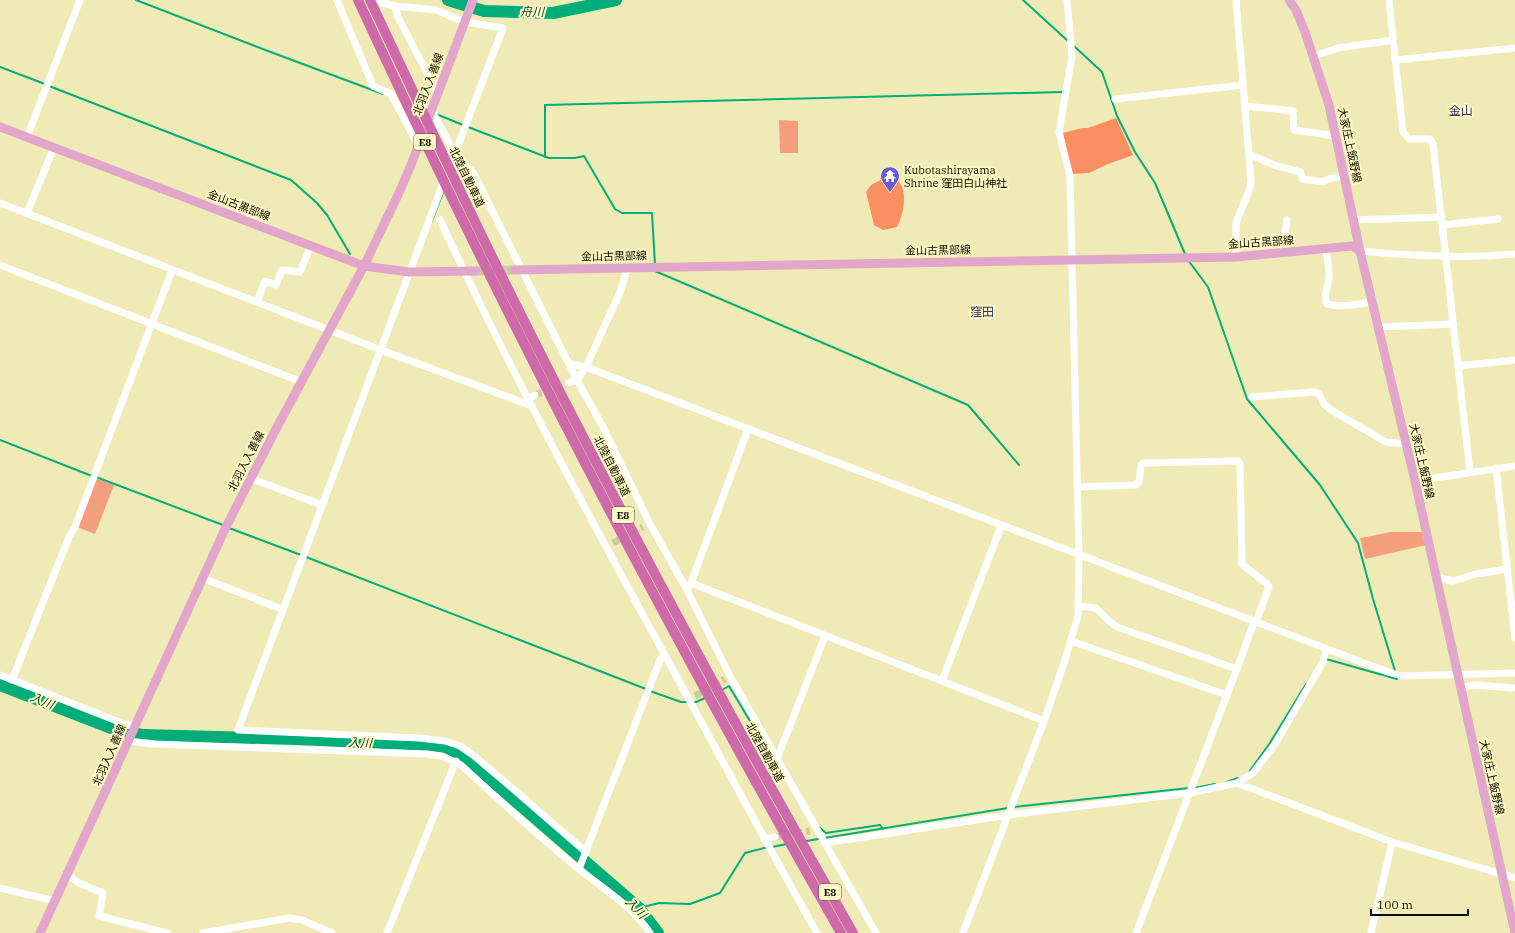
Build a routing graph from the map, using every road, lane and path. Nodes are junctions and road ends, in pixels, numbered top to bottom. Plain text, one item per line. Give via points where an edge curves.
1 (80, 0) edge
2 (337, 0) edge
3 (358, 0) edge
4 (473, 0) edge
5 (1066, 0) edge
6 (1236, 0) edge
7 (1288, 0) edge
8 (1389, 0) edge
9 (374, 1) edge
10 (395, 6) junction
11 (465, 20) junction
12 (1393, 40) junction
13 (1515, 48) edge
14 (1314, 56) junction
15 (1395, 60) junction
16 (1243, 85) junction
17 (438, 94) junction
18 (1115, 99) dead end
19 (1245, 106) junction
20 (432, 109) junction
21 (0, 127) edge
22 (1336, 136) junction
23 (27, 137) junction
24 (418, 145) junction
25 (54, 147) junction
26 (455, 154) junction
27 (1249, 154) junction
28 (1344, 176) junction
29 (0, 205) edge
30 (27, 213) junction
31 (1498, 219) dead end
32 (440, 220) dead end
33 (1287, 220) dead end
34 (1354, 220) junction
35 (1442, 221) junction
36 (310, 246) junction
37 (1326, 249) junction
38 (1360, 250) junction
39 (1282, 253) junction
40 (1515, 254) edge
41 (1236, 257) junction
42 (1446, 258) junction
43 (1072, 259) junction
44 (0, 265) edge
45 (364, 266) junction
46 (627, 268) junction
47 (172, 270) junction
48 (518, 270) junction
49 (476, 271) tunnel mouth
50 (409, 272) junction
51 (464, 272) junction
52 (257, 302) junction
53 (1372, 302) junction
54 (151, 323) junction
55 (1454, 324) junction
56 (1378, 327) junction
57 (330, 330) junction
58 (381, 350) junction
59 (1515, 360) edge
60 (569, 363) junction
61 (1458, 366) junction
62 (586, 367) junction
63 (577, 380) junction
64 (302, 382) junction
65 (568, 383) tunnel mouth
66 (535, 395) tunnel mouth
67 (1252, 397) dead end
68 (530, 402) junction
69 (748, 429) junction
70 (1406, 444) junction
71 (1515, 466) edge
72 (1496, 468) junction
73 (1470, 472) junction
74 (250, 478) junction
75 (1415, 481) junction
76 (1077, 487) junction
77 (322, 505) junction
78 (1001, 526) junction
79 (613, 543) tunnel mouth
80 (606, 546) junction
81 (1079, 556) junction
82 (1507, 569) junction
83 (1435, 577) junction
84 (202, 578) junction
85 (691, 583) junction
86 (686, 590) junction
87 (1079, 606) junction
88 (282, 609) junction
89 (1255, 622) junction
90 (825, 636) junction
91 (1515, 638) edge
92 (1071, 641) junction
93 (1326, 649) junction
94 (665, 655) junction
95 (1237, 669) junction
96 (1515, 673) edge
97 (0, 675) edge
98 (1457, 675) junction
99 (12, 680) junction
100 (942, 681) junction
101 (1460, 686) junction
102 (1515, 688) edge
103 (1227, 695) junction
104 (1044, 721) junction
105 (135, 727) junction
106 (129, 740) junction
107 (778, 759) junction
108 (456, 761) junction
109 (1237, 783) junction
110 (1190, 793) junction
111 (1008, 814) junction
112 (775, 837) tunnel mouth
113 (764, 839) junction
114 (1392, 842) junction
115 (825, 843) junction
116 (586, 852) junction
117 (579, 869) junction
118 (68, 874) junction
119 (1502, 874) junction
120 (1515, 878) edge
121 (0, 888) edge
122 (55, 900) junction
123 (40, 933) edge
124 (167, 933) edge
125 (203, 933) edge
126 (332, 933) edge
127 (387, 933) edge
128 (650, 933) edge
129 (817, 933) edge
130 (841, 933) edge
131 (853, 933) edge
132 (876, 933) edge
133 (963, 933) edge
134 (1136, 933) edge
135 (1371, 933) edge
136 (1515, 933) edge

1 - 23 street
2 - 24 street via 373,86 391,94
3 - 130 highway, 北陸自動車道 / E8 via 453,201 618,529 786,838
4 - 11 main road, 北羽入入善線
5 - 43 street via 1072,56 1059,132 1070,176
6 - 16 street
7 - 14 main road, 大家庄上飯野線 via 1296,10
8 - 12 street
9 - 10 street
9 - 131 highway, 北陸自動車道 / E8 via 412,90 459,189 628,523 713,683
10 - 11 street via 436,10
10 - 17 street via 398,17
11 - 17 main road, 北羽入入善線
11 - 26 street via 503,28
12 - 14 street via 1338,48
12 - 15 street
13 - 15 street
14 - 22 main road, 大家庄上飯野線
15 - 35 street via 1403,132 1410,139 1430,139 1433,144
16 - 18 street
16 - 19 street
17 - 20 main road, 北羽入入善線
19 - 22 street via 1293,111 1294,130
19 - 27 street
20 - 24 main road, 北羽入入善線
20 - 26 street
21 - 23 main road, 金山古黒部線
22 - 28 main road, 大家庄上飯野線
23 - 25 main road, 金山古黒部線
24 - 45 main road, 北羽入入善線 via 398,195
25 - 30 street
25 - 36 main road, 金山古黒部線
26 - 48 street via 459,161 473,172
26 - 50 street
27 - 28 street via 1274,165 1300,172 1303,179 1322,182
27 - 41 street via 1250,188 1236,223
28 - 34 main road, 大家庄上飯野線
29 - 30 street
30 - 47 street
31 - 35 street
32 - 51 street
33 - 39 street
34 - 35 street
34 - 38 main road, 大家庄上飯野線
35 - 42 street
36 - 45 main road, 金山古黒部線
36 - 52 street via 300,272 282,270 276,285 265,281
37 - 38 main road, 金山古黒部線 via 1352,246
37 - 39 main road, 金山古黒部線
37 - 53 street via 1329,275 1325,292 1327,304 1346,306
38 - 42 street
38 - 53 main road, 大家庄上飯野線
39 - 41 main road, 金山古黒部線
40 - 42 street
41 - 43 main road, 金山古黒部線
42 - 55 street
43 - 46 main road, 金山古黒部線
43 - 76 street
44 - 54 street
45 - 50 main road, 金山古黒部線
45 - 57 main road, 北羽入入善線
46 - 48 main road, 金山古黒部線
46 - 62 street via 621,290
47 - 52 street
47 - 54 street
48 - 60 street
49 - 51 main road, 金山古黒部線
50 - 51 main road, 金山古黒部線
50 - 58 street
51 - 68 street
52 - 57 street
53 - 56 main road, 大家庄上飯野線
54 - 64 street
54 - 99 street via 75,528 69,537
55 - 56 street
55 - 61 street
56 - 70 main road, 大家庄上飯野線
57 - 58 street
57 - 64 main road, 北羽入入善線
58 - 68 street
58 - 77 street
59 - 61 street
60 - 62 street
60 - 63 street
61 - 73 street
62 - 63 street
62 - 69 street
63 - 65 street
63 - 86 street via 603,427 646,525
64 - 74 main road, 北羽入入善線
66 - 68 street
67 - 70 street via 1314,392 1319,394 1331,410 1386,442
68 - 80 street
69 - 78 street
69 - 85 street
70 - 75 main road, 大家庄上飯野線
71 - 72 street
72 - 73 street
72 - 82 street
73 - 75 street
74 - 77 street
74 - 84 main road, 北羽入入善線
75 - 83 main road, 大家庄上飯野線
76 - 81 street
76 - 89 street via 1136,485 1143,463 1238,461 1242,564 1269,587
77 - 88 street
78 - 81 street
78 - 100 street
79 - 80 street
80 - 94 street
81 - 87 street
81 - 89 street
82 - 83 street via 1453,581
82 - 91 street
83 - 98 main road, 大家庄上飯野線
84 - 88 street
84 - 105 main road, 北羽入入善線
85 - 86 street
85 - 90 street
86 - 107 street via 728,677
87 - 92 street
87 - 95 street via 1096,608 1117,627
88 - 116 street via 238,730 426,739 460,746 506,782
89 - 93 street
89 - 95 street
90 - 100 street
90 - 107 street
92 - 103 street
92 - 104 street
93 - 98 street via 1402,676
93 - 109 street via 1323,662 1275,744 1253,773
94 - 113 street via 692,698
94 - 116 street via 660,660
95 - 103 street
96 - 98 street
97 - 99 street
98 - 101 main road, 大家庄上飯野線
99 - 105 street
100 - 104 street
101 - 102 street
101 - 119 main road, 大家庄上飯野線
103 - 110 street
104 - 111 street
105 - 106 main road, 北羽入入善線
106 - 108 street via 155,744 427,754
106 - 118 main road, 北羽入入善線
107 - 115 street via 814,830
108 - 117 street
108 - 127 street
109 - 110 street
109 - 114 street
110 - 111 street
110 - 134 street
111 - 115 street
111 - 133 street
112 - 113 street
113 - 129 street
114 - 119 street
114 - 135 street
115 - 132 street
116 - 117 street
117 - 128 street via 637,916
118 - 122 main road, 北羽入入善線
118 - 124 street via 79,883 103,893 99,916
119 - 120 street
119 - 136 main road, 大家庄上飯野線
121 - 122 street
122 - 123 main road, 北羽入入善線
125 - 126 street via 289,918 302,920

